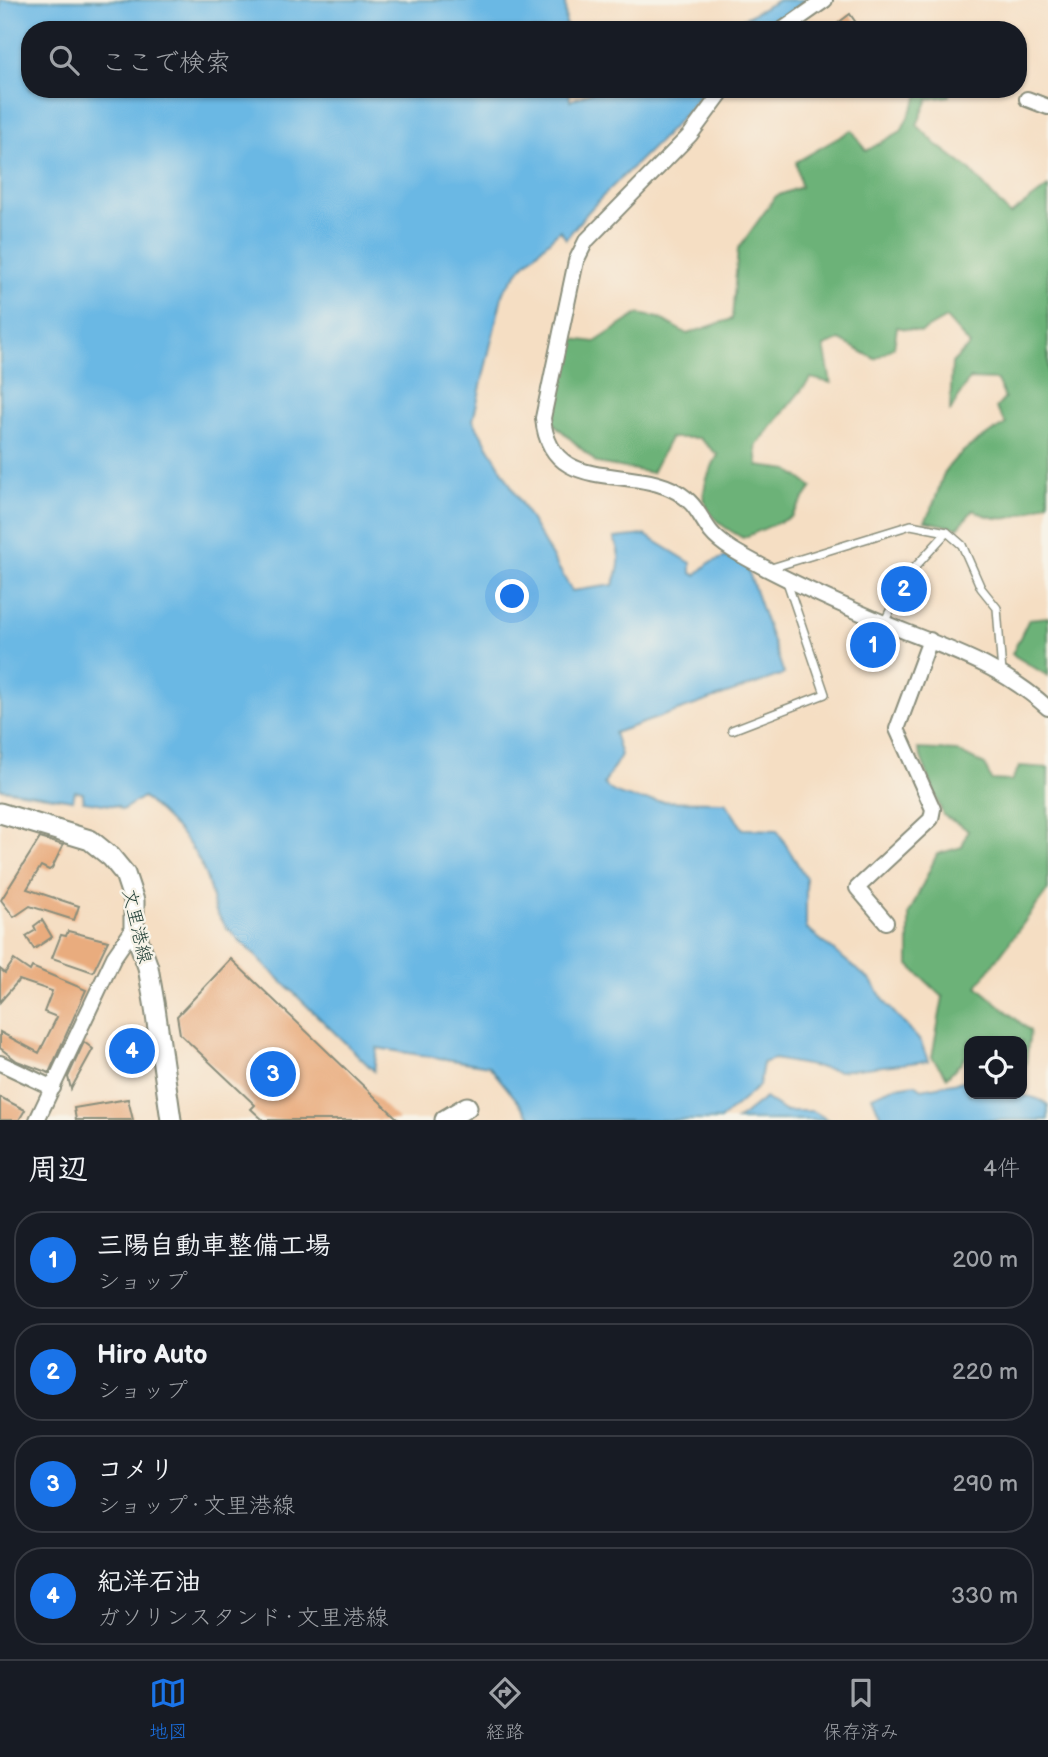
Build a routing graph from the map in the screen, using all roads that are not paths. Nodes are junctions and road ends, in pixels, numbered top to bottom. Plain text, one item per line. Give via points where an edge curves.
1 (825, 0) edge
2 (795, 21) edge
3 (717, 98) edge
4 (1027, 99) dead end
5 (1048, 107) edge
6 (947, 532) junction
7 (767, 569) junction
8 (786, 578) junction
9 (884, 623) junction
10 (930, 640) junction
11 (1002, 673) junction
12 (1048, 708) edge
13 (732, 730) dead end
14 (0, 813) edge
15 (886, 922) dead end
16 (134, 928) junction
17 (0, 1063) edge
18 (53, 1087) junction
19 (467, 1107) dead end
20 (37, 1120) edge
21 (171, 1120) edge
22 (445, 1120) edge

1 - 2 street
3 - 7 street via 690,135 586,241 576,261 543,418 545,439 570,467 664,486 679,494 701,512 722,542
4 - 5 street
6 - 7 lane via 911,525
6 - 9 lane via 907,576
6 - 11 lane via 962,545 981,588 997,608
7 - 8 street
8 - 9 street
8 - 13 lane via 825,694
9 - 10 street
10 - 11 street
10 - 15 street via 897,729 933,808 931,819 857,888
11 - 12 street
14 - 16 main road, 文里港線 via 80,836 111,857 125,874 134,901
16 - 18 street via 114,957
16 - 21 main road, 文里港線 via 148,967
17 - 18 street
18 - 20 street
19 - 22 main road

